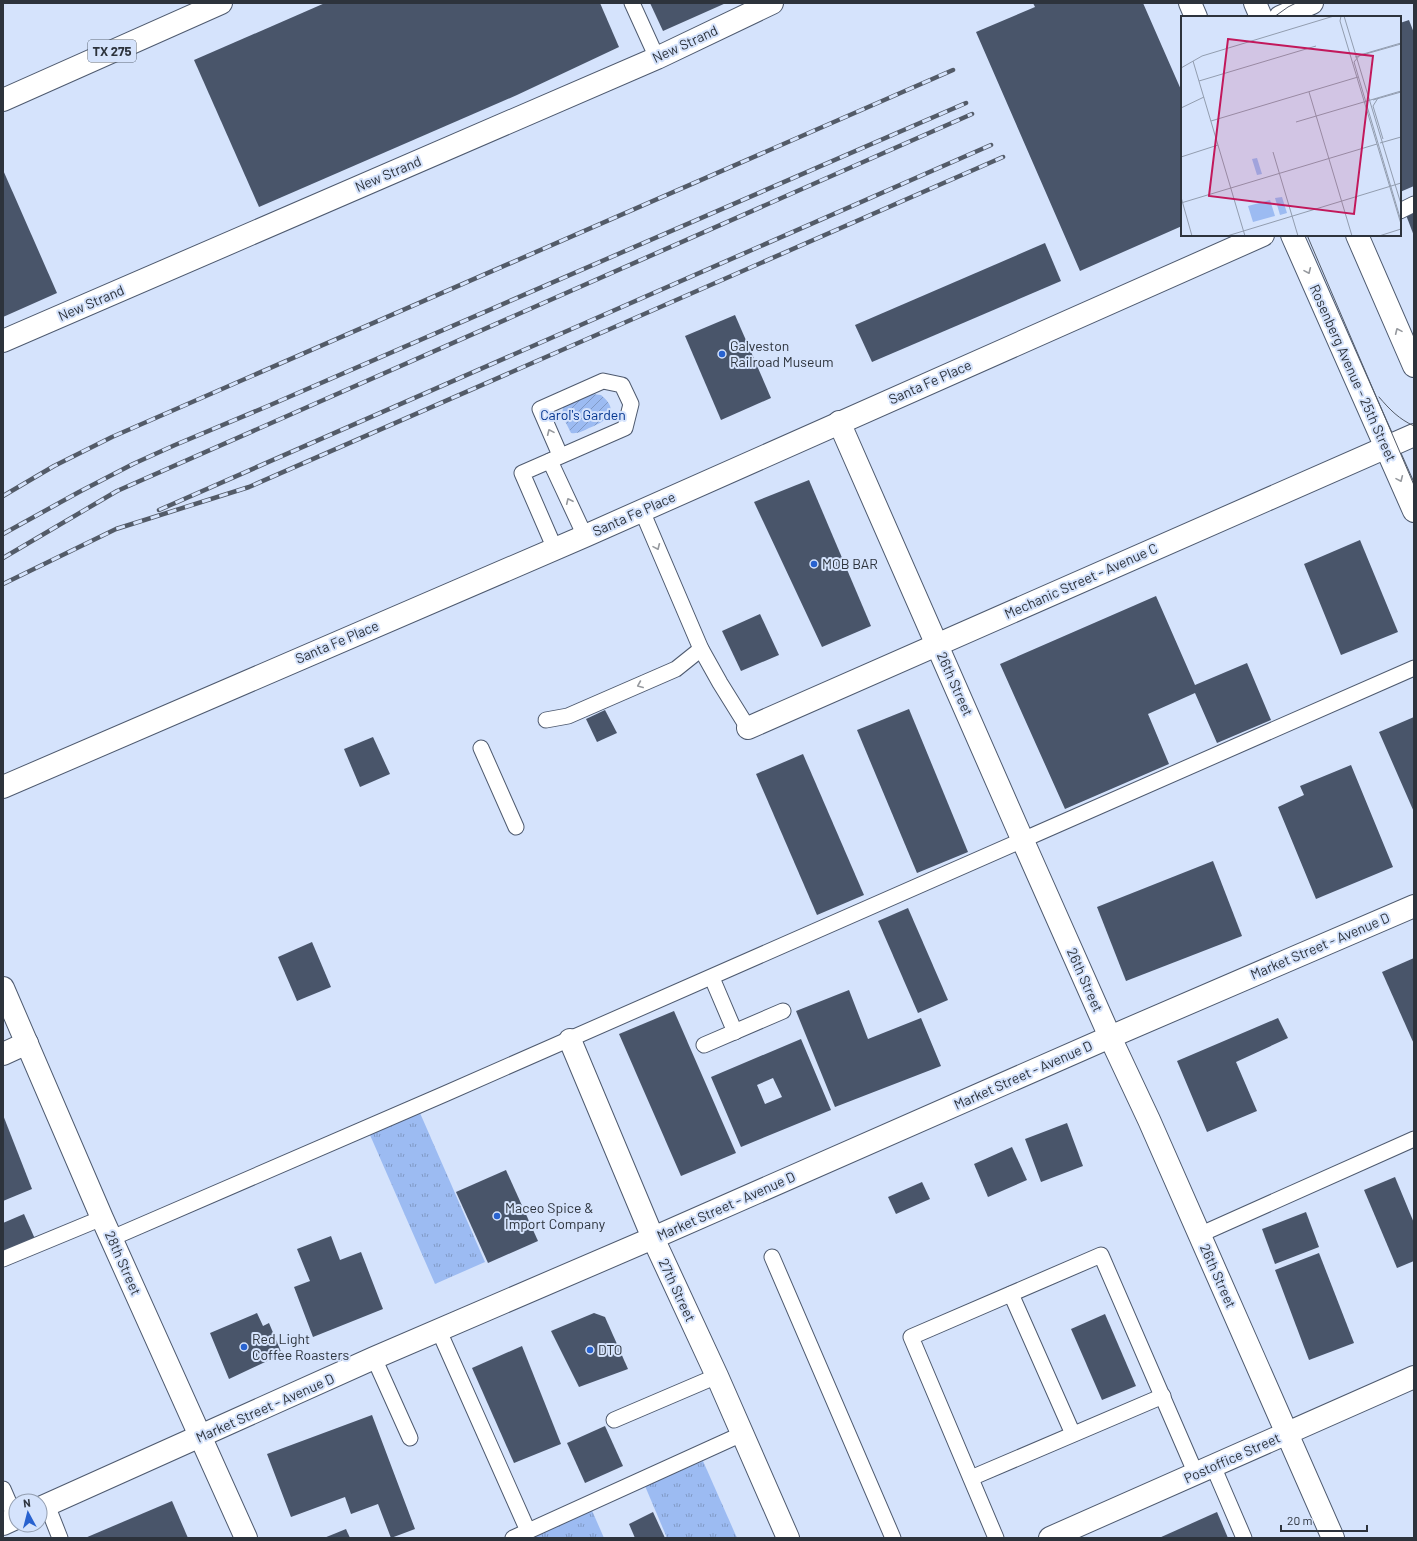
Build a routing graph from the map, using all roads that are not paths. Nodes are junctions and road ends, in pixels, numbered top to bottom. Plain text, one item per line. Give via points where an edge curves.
1 (221, 3) edge
2 (632, 3) edge
3 (772, 3) edge
4 (1190, 3) edge
5 (1255, 3) edge
6 (1312, 3) edge
7 (1196, 16) edge
8 (1261, 16) edge
9 (1282, 16) edge
10 (657, 58) junction
11 (3, 100) edge
12 (1414, 204) edge
13 (1401, 210) edge
14 (1261, 236) edge
15 (1292, 236) edge
16 (1357, 236) edge
17 (3, 341) edge
18 (1414, 366) edge
19 (839, 422) junction
20 (1414, 435) edge
21 (1386, 448) junction
22 (555, 458) junction
23 (642, 511) junction
24 (1414, 511) edge
25 (585, 536) junction
26 (555, 549) junction
27 (938, 645) junction
28 (701, 649) junction
29 (1414, 668) edge
30 (546, 720) dead end
31 (748, 728) joint
32 (481, 748) dead end
33 (3, 787) edge
34 (516, 827) dead end
35 (1023, 841) junction
36 (1414, 906) edge
37 (712, 978) junction
38 (3, 988) edge
39 (783, 1011) dead end
40 (735, 1032) junction
41 (1110, 1037) junction
42 (570, 1040) junction
43 (26, 1043) junction
44 (704, 1046) dead end
45 (3, 1054) edge
46 (1414, 1139) edge
47 (102, 1218) junction
48 (1199, 1235) junction
49 (112, 1238) junction
50 (653, 1238) junction
51 (772, 1257) dead end
52 (3, 1259) edge
53 (1011, 1294) junction
54 (439, 1331) junction
55 (374, 1358) junction
56 (717, 1376) junction
57 (1414, 1377) edge
58 (1163, 1396) junction
59 (614, 1420) dead end
60 (742, 1434) junction
61 (1073, 1434) junction
62 (1287, 1434) junction
63 (200, 1436) junction
64 (410, 1438) dead end
65 (1205, 1470) junction
66 (971, 1478) junction
67 (3, 1489) edge
68 (8, 1501) edge
69 (48, 1505) edge
70 (48, 1516) edge
71 (528, 1531) junction
72 (60, 1538) edge
73 (246, 1538) edge
74 (513, 1538) edge
75 (788, 1538) edge
76 (892, 1538) edge
77 (996, 1538) edge
78 (1050, 1538) edge
79 (1244, 1538) edge
80 (1333, 1538) edge

1 - 11 street, TX 275
2 - 10 lane
3 - 10 street, New Strand
4 - 7 street
5 - 8 street
6 - 9 street
10 - 17 street, New Strand
12 - 13 lane
14 - 19 street, Santa Fe Place
15 -> 21 street, Rosenberg Avenue - 25th Street
18 -> 16 street
19 - 23 street, Santa Fe Place
19 - 27 street, 26th Street
20 - 21 street, Mechanic Street - Avenue C
21 -> 24 street, Rosenberg Avenue - 25th Street
21 - 27 street, Mechanic Street - Avenue C
22 -> 22 lane via 540,409 603,381 622,385 632,404 625,428
25 -> 22 lane
22 - 26 lane via 522,473
23 - 25 street, Santa Fe Place
23 -> 28 lane
25 - 26 street, Santa Fe Place
26 - 33 street, Santa Fe Place
27 - 31 street, Mechanic Street - Avenue C
27 - 35 street, 26th Street
28 -> 30 lane via 676,669 568,716
28 - 31 lane
29 - 35 lane
32 - 34 lane
35 - 37 lane
35 - 41 street, 26th Street
36 - 41 street, Market Street - Avenue D
37 - 40 lane
37 - 42 lane
38 - 43 street, 28th Street
39 - 40 lane
40 - 44 lane
41 - 48 street, 26th Street
41 - 50 street, Market Street - Avenue D
42 - 49 lane
42 - 50 street, 27th Street
43 - 45 street
43 - 47 street, 28th Street
46 - 48 lane
47 - 49 street, 28th Street
47 - 52 lane
48 - 62 street, 26th Street
49 - 63 street, 28th Street
50 - 54 street, Market Street - Avenue D
50 - 56 street, 27th Street
51 - 76 lane
53 - 58 lane via 1101,1255
53 - 61 lane
53 - 66 lane via 911,1337
54 - 55 street, Market Street - Avenue D
54 - 71 lane
55 - 63 street, Market Street - Avenue D
55 - 64 lane
56 - 59 lane
56 - 60 street, 27th Street
57 - 62 street, Postoffice Street
58 - 61 lane
58 - 65 lane
60 - 71 lane
60 - 75 street, 27th Street
61 - 66 lane
62 - 65 street, Postoffice Street
62 - 80 street, 26th Street
63 - 69 street, Market Street - Avenue D
63 - 73 street, 28th Street
65 - 78 street, Postoffice Street
65 - 79 lane
66 - 77 lane
67 - 68 lane
70 - 72 lane
71 - 74 lane

